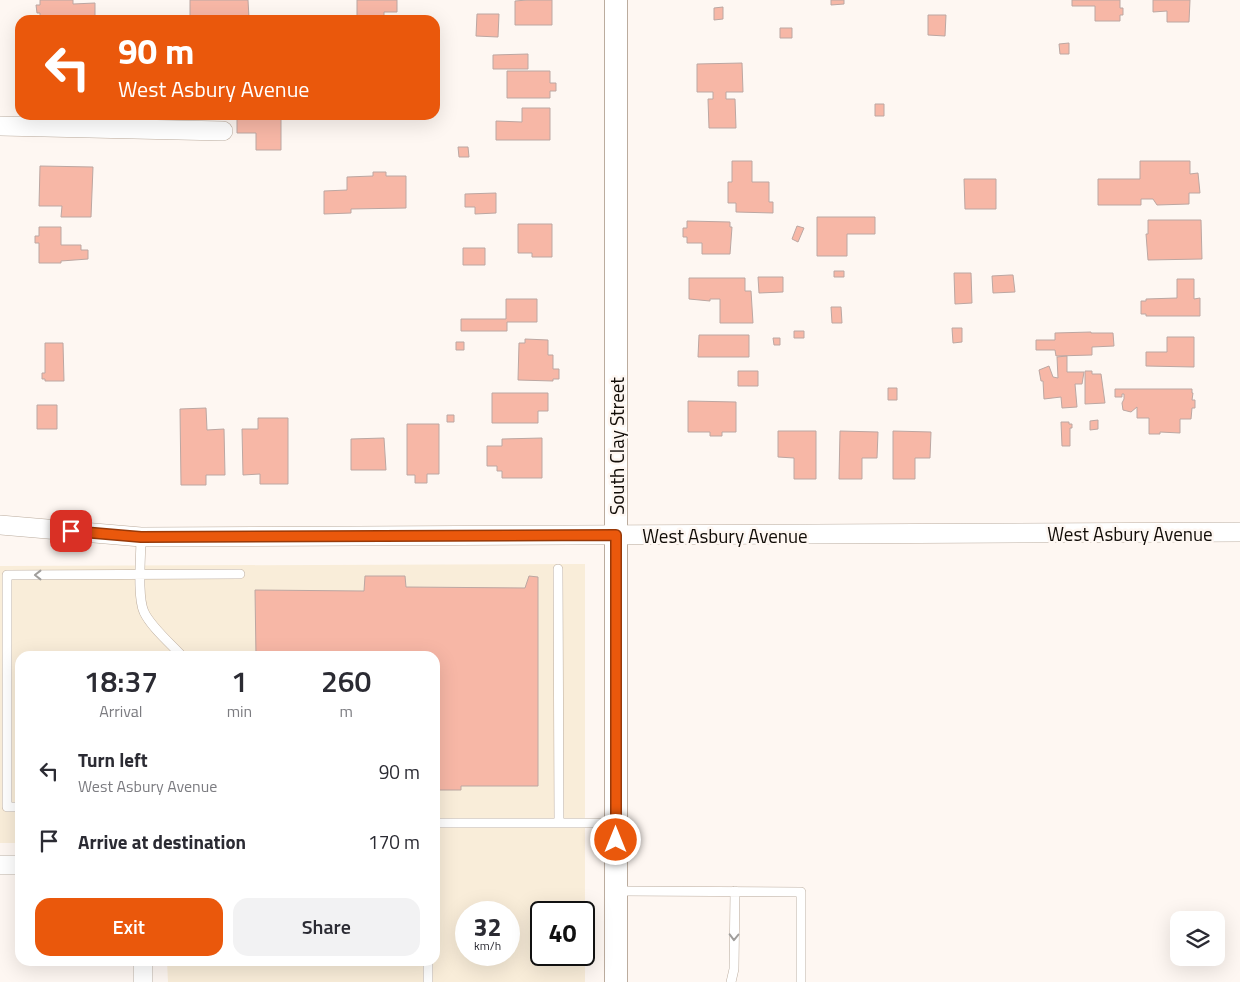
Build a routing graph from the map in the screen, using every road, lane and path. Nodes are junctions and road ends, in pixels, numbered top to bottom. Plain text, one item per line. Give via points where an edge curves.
1 (616, 0) edge
2 (0, 126) edge
3 (223, 131) dead end
4 (0, 525) edge
5 (1240, 532) edge
6 (616, 535) junction
7 (141, 537) junction
8 (558, 568) dead end
9 (240, 574) dead end
10 (141, 575) junction
11 (177, 651) edge
12 (15, 807) edge
13 (440, 823) edge
14 (559, 823) junction
15 (616, 823) junction
16 (0, 865) edge
17 (15, 866) edge
18 (616, 891) junction
19 (735, 892) junction
20 (143, 966) edge
21 (428, 966) edge
22 (143, 982) edge
23 (428, 982) edge
24 (616, 982) edge
25 (730, 982) edge
26 (802, 982) edge

1 - 6 street, South Clay Street
2 - 3 street
4 - 7 street, West Asbury Avenue
5 - 6 street, West Asbury Avenue
6 - 7 street, West Asbury Avenue
6 - 15 street, South Clay Street
7 - 10 lane
8 - 14 lane
9 - 10 lane
10 - 11 lane via 144,612
10 -> 12 lane via 7,575 7,806
13 - 14 lane
14 - 15 lane
15 - 18 street, South Clay Street
16 - 17 street
18 - 19 lane
18 - 24 street, South Clay Street
19 -> 25 lane via 734,969
19 - 26 lane via 801,892
20 - 22 street
21 - 23 lane

